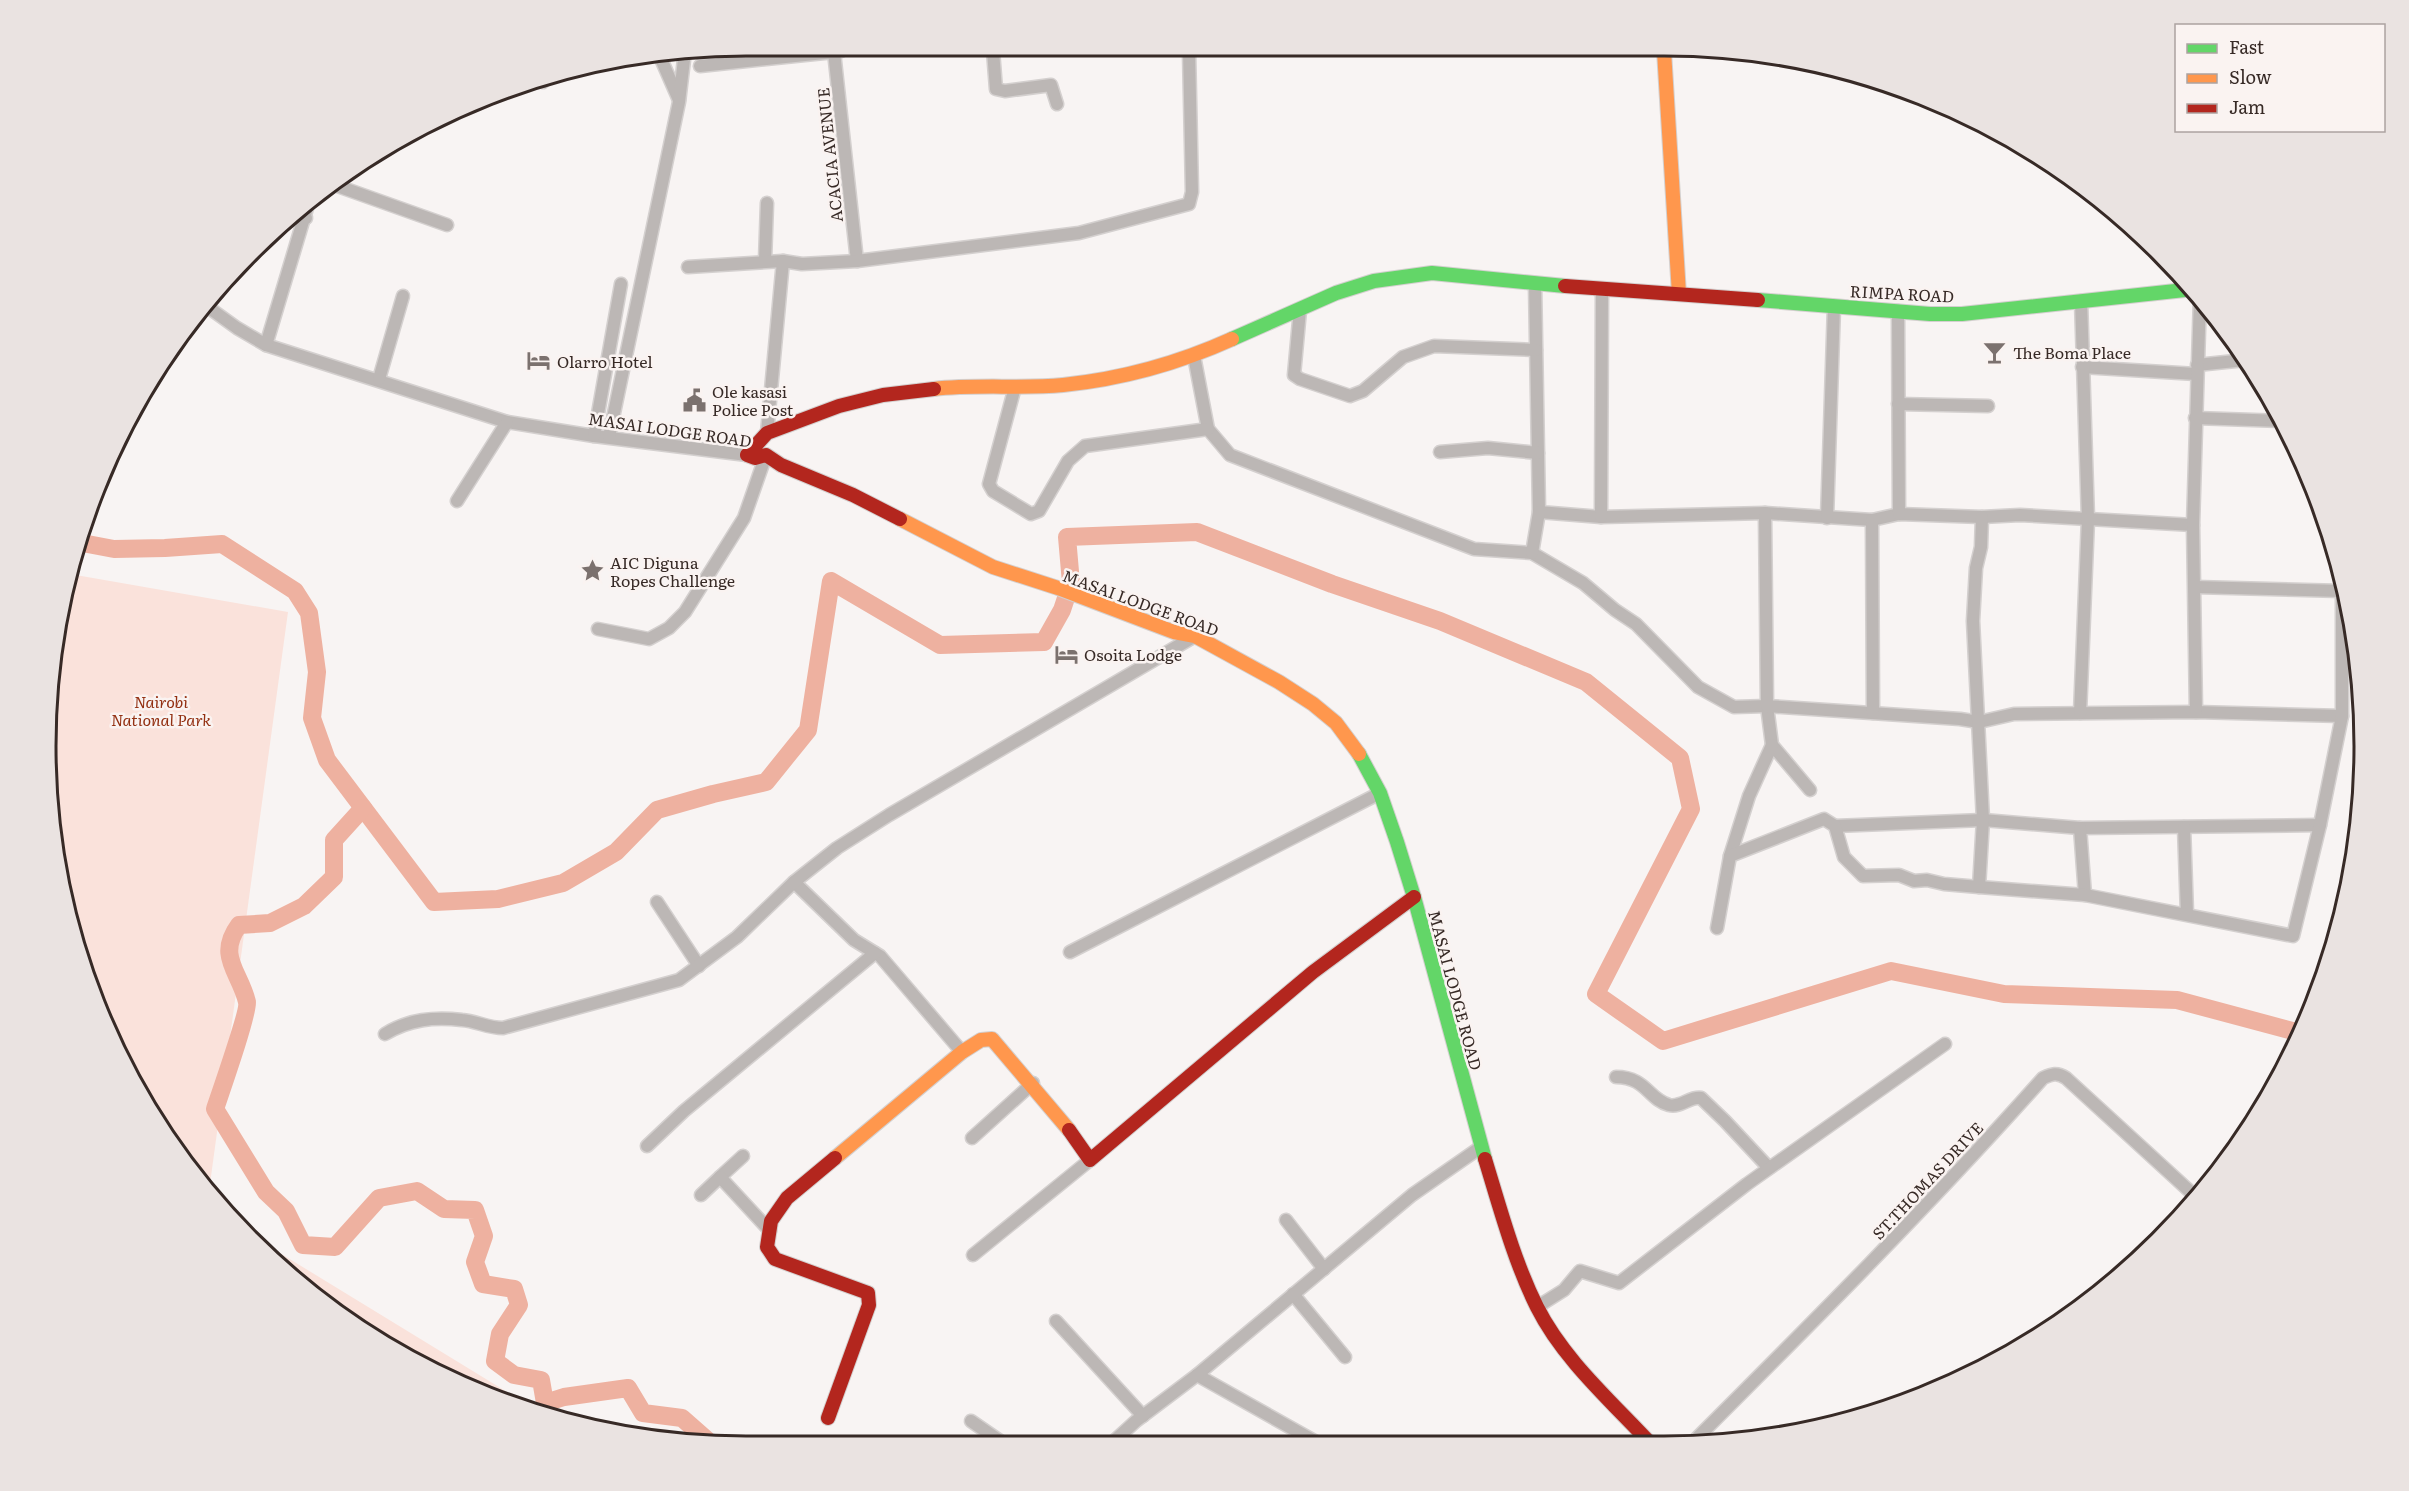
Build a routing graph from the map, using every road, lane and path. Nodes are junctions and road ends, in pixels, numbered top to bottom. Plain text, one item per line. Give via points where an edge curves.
1 (796, 56) edge
2 (834, 56) edge
3 (993, 56) edge
4 (1189, 56) edge
5 (1664, 56) edge
6 (684, 58) edge
7 (662, 60) edge
8 (700, 66) dead end
9 (679, 102) junction
10 (1057, 104) dead end
11 (341, 187) edge
12 (767, 203) dead end
13 (298, 221) edge
14 (447, 225) dead end
15 (765, 261) junction
16 (783, 261) junction
17 (857, 261) junction
18 (688, 267) dead end
19 (1535, 283) junction
20 (621, 284) dead end
21 (1602, 290) junction
22 (2181, 290) edge
23 (1679, 294) junction
24 (403, 296) dead end
25 (2081, 301) junction
26 (1834, 306) junction
27 (211, 309) edge
28 (1300, 310) junction
29 (2199, 311) edge
30 (1898, 312) junction
31 (266, 345) junction
32 (1536, 350) junction
33 (1194, 356) junction
34 (2237, 362) edge
35 (2082, 367) junction
36 (2197, 369) junction
37 (379, 379) junction
38 (1015, 387) junction
39 (1898, 404) junction
40 (1988, 406) dead end
41 (2195, 418) junction
42 (2272, 421) edge
43 (507, 422) junction
44 (1208, 429) junction
45 (767, 434) junction
46 (594, 436) junction
47 (609, 437) junction
48 (1440, 452) dead end
49 (1538, 453) junction
50 (747, 455) junction
51 (766, 455) junction
52 (457, 501) dead end
53 (1539, 512) junction
54 (1765, 513) junction
55 (1899, 514) junction
56 (1602, 517) junction
57 (1982, 517) junction
58 (1827, 518) junction
59 (1872, 519) junction
60 (2088, 519) junction
61 (2193, 525) junction
62 (1532, 553) junction
63 (2196, 587) junction
64 (2335, 588) edge
65 (598, 629) dead end
66 (2344, 631) edge
67 (1195, 636) junction
68 (1767, 706) junction
69 (2196, 712) junction
70 (1874, 713) junction
71 (2080, 713) junction
72 (2342, 716) junction
73 (1979, 722) junction
74 (1772, 745) junction
75 (1810, 790) dead end
76 (1380, 793) junction
77 (1983, 820) junction
78 (2320, 825) junction
79 (1835, 826) junction
80 (2184, 827) junction
81 (2079, 828) junction
82 (1730, 856) junction
83 (794, 882) junction
84 (1979, 887) junction
85 (2085, 896) junction
86 (1414, 897) junction
87 (657, 902) dead end
88 (2187, 914) junction
89 (1717, 928) dead end
90 (1070, 952) dead end
91 (875, 953) junction
92 (699, 966) junction
93 (385, 1034) dead end
94 (1945, 1044) dead end
95 (962, 1052) junction
96 (1616, 1077) dead end
97 (1032, 1083) junction
98 (972, 1138) dead end
99 (647, 1146) dead end
100 (1481, 1147) junction
101 (743, 1156) dead end
102 (1090, 1160) junction
103 (1769, 1168) junction
104 (720, 1177) junction
105 (2190, 1191) edge
106 (701, 1195) dead end
107 (1286, 1220) dead end
108 (770, 1232) junction
109 (973, 1255) dead end
110 (1324, 1269) junction
111 (1293, 1294) junction
112 (1537, 1306) junction
113 (1056, 1321) dead end
114 (1345, 1357) dead end
115 (1197, 1375) junction
116 (1143, 1416) junction
117 (828, 1418) dead end
118 (971, 1421) dead end
119 (1701, 1434) edge
120 (992, 1436) edge
121 (1120, 1436) edge
122 (1306, 1436) edge
123 (1644, 1436) edge

1 - 8 street
2 - 17 street, ACACIA AVENUE
3 - 10 street via 996,89 1051,85
4 - 17 street via 1192,192 1188,204 1079,233
5 - 23 street
6 - 9 street
7 - 9 street
9 - 47 street
11 - 14 street
12 - 15 street
13 - 31 street
15 - 16 street
15 - 18 street
16 - 17 street
16 - 45 street
19 - 21 street, RIMPA ROAD
19 - 28 street, RIMPA ROAD via 1432,273 1374,281
19 - 32 street
20 - 46 street
21 - 23 street, RIMPA ROAD
21 - 56 street
22 - 25 street, RIMPA ROAD
23 - 26 street, RIMPA ROAD
24 - 37 street
25 - 30 street, RIMPA ROAD via 1962,314
25 - 35 street
26 - 30 street, RIMPA ROAD
26 - 58 street
27 - 31 street, MASAI LODGE ROAD
28 - 32 street via 1294,375 1350,396 1363,391 1402,357 1434,346
28 - 33 street, RIMPA ROAD
29 - 36 street
30 - 39 street
31 - 37 street, MASAI LODGE ROAD
32 - 49 street
33 - 38 street, RIMPA ROAD via 1063,385
33 - 44 street
34 - 36 street
35 - 36 street
35 - 60 street
36 - 41 street
37 - 43 street, MASAI LODGE ROAD
38 - 44 street via 989,484 993,491 1031,514 1039,511 1068,461 1085,446
38 - 45 street, RIMPA ROAD via 940,388 883,395 838,406
39 - 40 street
39 - 55 street
41 - 42 street
41 - 61 street
43 - 46 street, MASAI LODGE ROAD
43 - 52 street
44 - 62 street via 1230,455 1474,549
45 - 50 street
46 - 47 street, MASAI LODGE ROAD
47 - 50 street, MASAI LODGE ROAD
48 - 49 street via 1488,448
49 - 53 street
50 - 51 street, MASAI LODGE ROAD
51 - 65 street via 744,518 685,612 669,628 649,639
51 - 67 street, MASAI LODGE ROAD via 986,563 1174,632
53 - 56 street
53 - 62 street
54 - 56 street
54 - 58 street
54 - 68 street
55 - 57 street
55 - 59 street
57 - 60 street
57 - 73 street via 1973,621
58 - 59 street
59 - 70 street
60 - 61 street
60 - 71 street
61 - 63 street
62 - 68 street via 1583,583 1636,624 1698,687 1734,707
63 - 64 street
63 - 69 street
66 - 72 street
67 - 76 street, MASAI LODGE ROAD via 1279,682 1328,716 1358,753
67 - 83 street via 889,815 837,848
68 - 70 street
68 - 74 street
69 - 71 street
69 - 72 street
70 - 73 street
71 - 73 street via 2014,714
72 - 78 street
73 - 77 street
74 - 75 street
74 - 82 street via 1749,796
76 - 86 street, MASAI LODGE ROAD
76 - 90 street
77 - 79 street
77 - 81 street
77 - 84 street
78 - 80 street
78 - 88 street via 2293,936
79 - 82 street via 1824,819
79 - 84 street via 1844,857 1863,876 1899,875 1914,881
80 - 81 street
80 - 88 street
81 - 85 street
82 - 89 street
83 - 91 street via 854,940
83 - 92 street via 737,937
84 - 85 street
85 - 88 street
86 - 100 street, MASAI LODGE ROAD
86 - 102 street via 1313,972
87 - 92 street
91 - 95 street
91 - 99 street
92 - 93 street via 679,980 503,1028 463,1020 415,1020
94 - 103 street
95 - 97 street via 981,1040 992,1039
95 - 108 street via 787,1198 771,1221
96 - 103 street via 1636,1081 1667,1104 1701,1098
97 - 98 street
97 - 102 street
100 - 110 street via 1412,1195
100 - 112 street, MASAI LODGE ROAD via 1506,1228
101 - 104 street
102 - 109 street
103 - 112 street via 1619,1283 1580,1271 1564,1290
104 - 106 street
104 - 108 street
105 - 119 street, ST.THOMAS DRIVE via 2066,1078 2059,1074 2043,1078 1910,1223
107 - 110 street
108 - 117 street via 767,1247 775,1259 868,1293 869,1305
110 - 111 street
111 - 114 street
111 - 115 street
112 - 123 street, MASAI LODGE ROAD via 1566,1352
113 - 116 street
115 - 116 street
115 - 122 street
116 - 121 street
118 - 120 street

